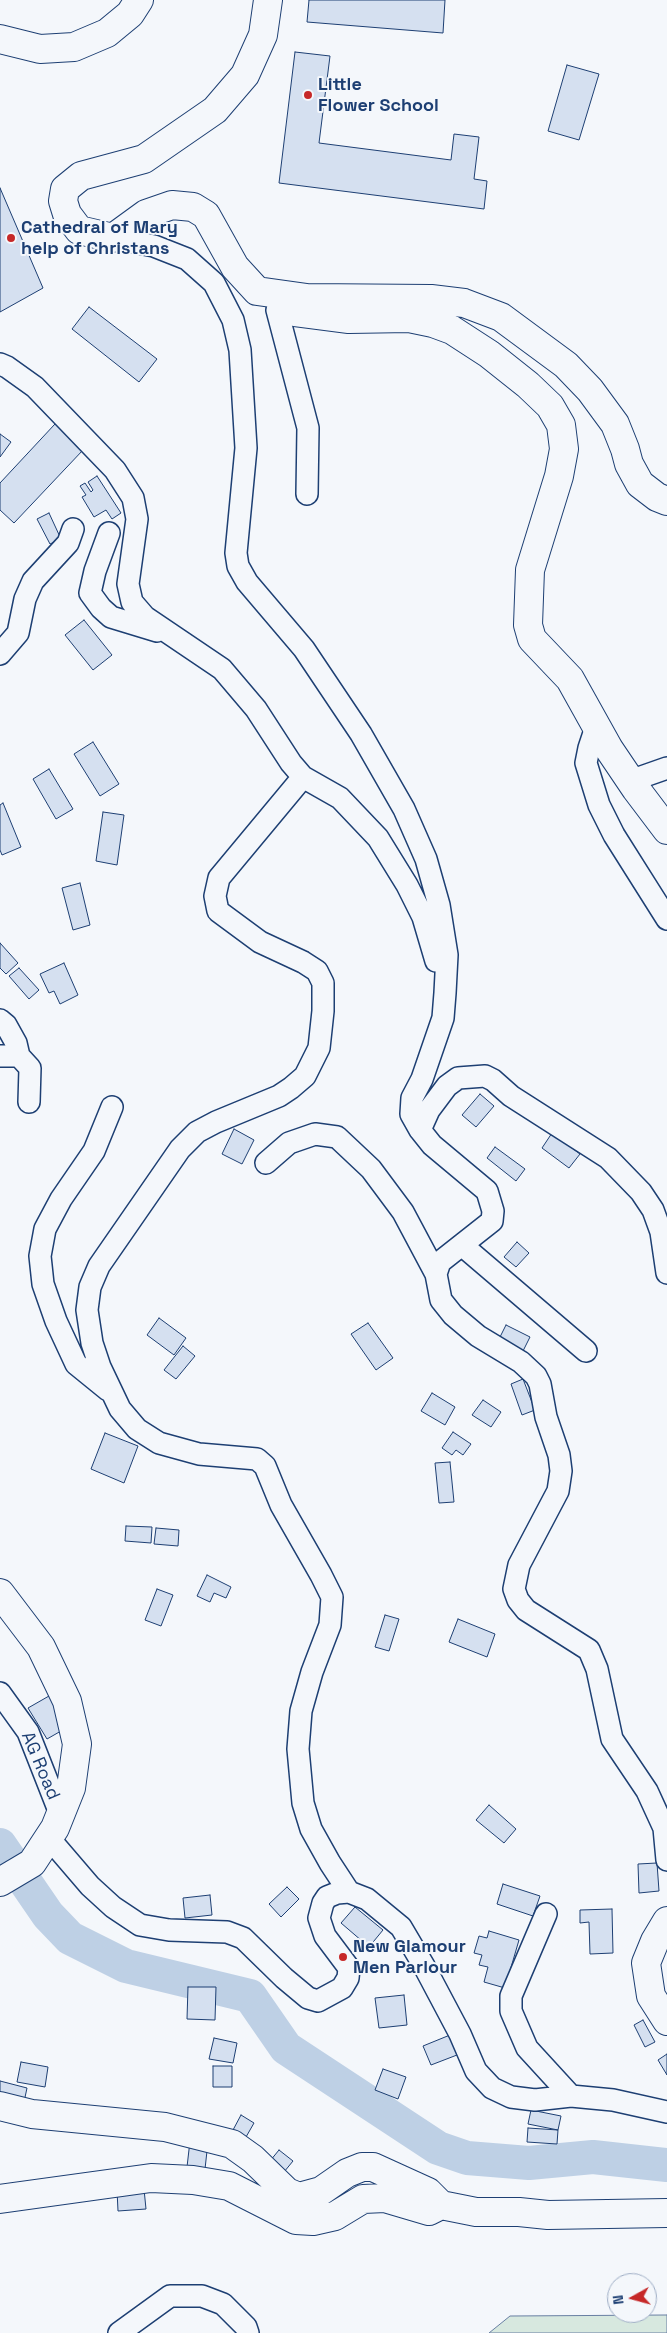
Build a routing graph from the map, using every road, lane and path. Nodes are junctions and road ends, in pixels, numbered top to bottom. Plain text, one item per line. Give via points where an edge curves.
1 (139, 0) edge
2 (268, 0) edge
3 (0, 39) edge
4 (113, 238) junction
5 (257, 291) junction
6 (277, 310) junction
7 (0, 364) edge
8 (307, 494) dead end
9 (667, 501) edge
10 (74, 529) dead end
11 (109, 533) dead end
12 (170, 634) junction
13 (0, 654) edge
14 (596, 727) junction
15 (667, 768) edge
16 (303, 777) junction
17 (630, 782) junction
18 (667, 830) edge
19 (667, 919) edge
20 (445, 993) junction
21 (0, 1020) edge
22 (10, 1056) edge
23 (29, 1102) dead end
24 (112, 1107) dead end
25 (420, 1130) junction
26 (266, 1163) dead end
27 (463, 1246) junction
28 (667, 1273) edge
29 (436, 1274) junction
30 (586, 1351) dead end
31 (110, 1392) junction
32 (0, 1593) edge
33 (0, 1693) edge
34 (55, 1826) junction
35 (667, 1860) edge
36 (0, 1882) edge
37 (349, 1892) junction
38 (546, 1914) dead end
39 (667, 1920) edge
40 (667, 2021) edge
41 (571, 2096) junction
42 (0, 2106) edge
43 (667, 2112) edge
44 (0, 2199) edge
45 (441, 2205) junction
46 (667, 2213) edge
47 (119, 2333) edge
48 (248, 2333) edge

1 - 3 main road via 130,14 107,33 74,47 40,50
2 - 4 main road via 263,35 245,75 214,110 144,159 81,176 65,189 63,201 67,214 79,230
4 - 5 main road via 146,214 172,206 193,208 206,215 235,267
4 - 20 street via 154,246 187,259 214,283 233,320 240,350 246,448 236,552 238,566 247,582 278,615 324,676 404,809 426,859 439,905 447,955
5 - 6 main road
5 - 9 main road via 308,298 430,299 464,303 501,317 566,365 590,390 615,424 640,484
6 - 8 street via 308,428
6 - 14 main road via 349,319 410,318 434,323 452,330 488,354 550,406 561,425 564,449 560,476 530,570 528,625 532,639 541,651 570,679
7 - 12 street via 36,387 115,470 134,498 137,519 128,584 132,602 145,617
10 - 13 street via 68,543 33,581 24,599 18,633
11 - 12 street via 90,593 112,617
12 - 16 street via 227,675 256,709
14 - 17 main road
14 - 19 street via 586,762 598,805
15 - 17 street
16 - 20 street via 340,798 378,838 423,917
16 - 31 street via 219,878 215,896 218,911 260,942 317,971 323,983 319,1048 305,1076 291,1088 203,1129 180,1148 99,1266 90,1287 87,1310 92,1343
17 - 18 main road
20 - 25 street via 443,1018 412,1098 412,1114
21 - 22 street via 16,1042
22 - 23 street via 30,1068
24 - 31 street via 94,1151 60,1199 45,1229 40,1256 43,1284 76,1364
25 - 27 street via 446,1157 477,1180 492,1201 492,1221
25 - 28 street via 429,1110 447,1086 458,1078 484,1076 493,1080 511,1096 608,1158 641,1192 653,1210 661,1232
26 - 29 street via 289,1143 315,1134 337,1137 371,1169 403,1212
27 - 29 street via 440,1262
27 - 30 street
29 - 35 street via 440,1300 453,1315 478,1336 521,1362 540,1384 561,1471 558,1491 519,1565 514,1589 526,1610 589,1650 612,1739 647,1791 664,1828
31 - 37 street via 138,1429 158,1443 199,1454 256,1459 265,1466 281,1505 332,1597 331,1620 302,1712 298,1749 303,1803 311,1829
32 - 34 main road via 41,1647 68,1701 77,1744 71,1788
33 - 34 street, AG Road via 28,1732
34 - 36 main road via 32,1863
34 - 37 street, AG Road via 90,1886 140,1925 169,1930 227,1932 243,1938 290,1983 308,1998 318,2001 342,1988 348,1978 349,1968 325,1936 320,1918 327,1897 337,1892
37 - 41 street via 367,1899 401,1927 460,2034 476,2071 492,2088 511,2097 535,2100
38 - 41 street via 511,1996 510,2011 527,2048
39 - 40 main road via 646,1962 650,1996
41 - 43 street via 613,2100
42 - 45 main road via 32,2114 165,2127 232,2144 253,2159 287,2192 299,2196 321,2191 362,2167 373,2167 428,2192
44 - 45 main road via 151,2178 228,2186 296,2220 314,2222 335,2216 363,2199 385,2198 429,2211
45 - 46 main road via 476,2212 548,2215
47 - 48 street via 170,2296 202,2296 223,2304

